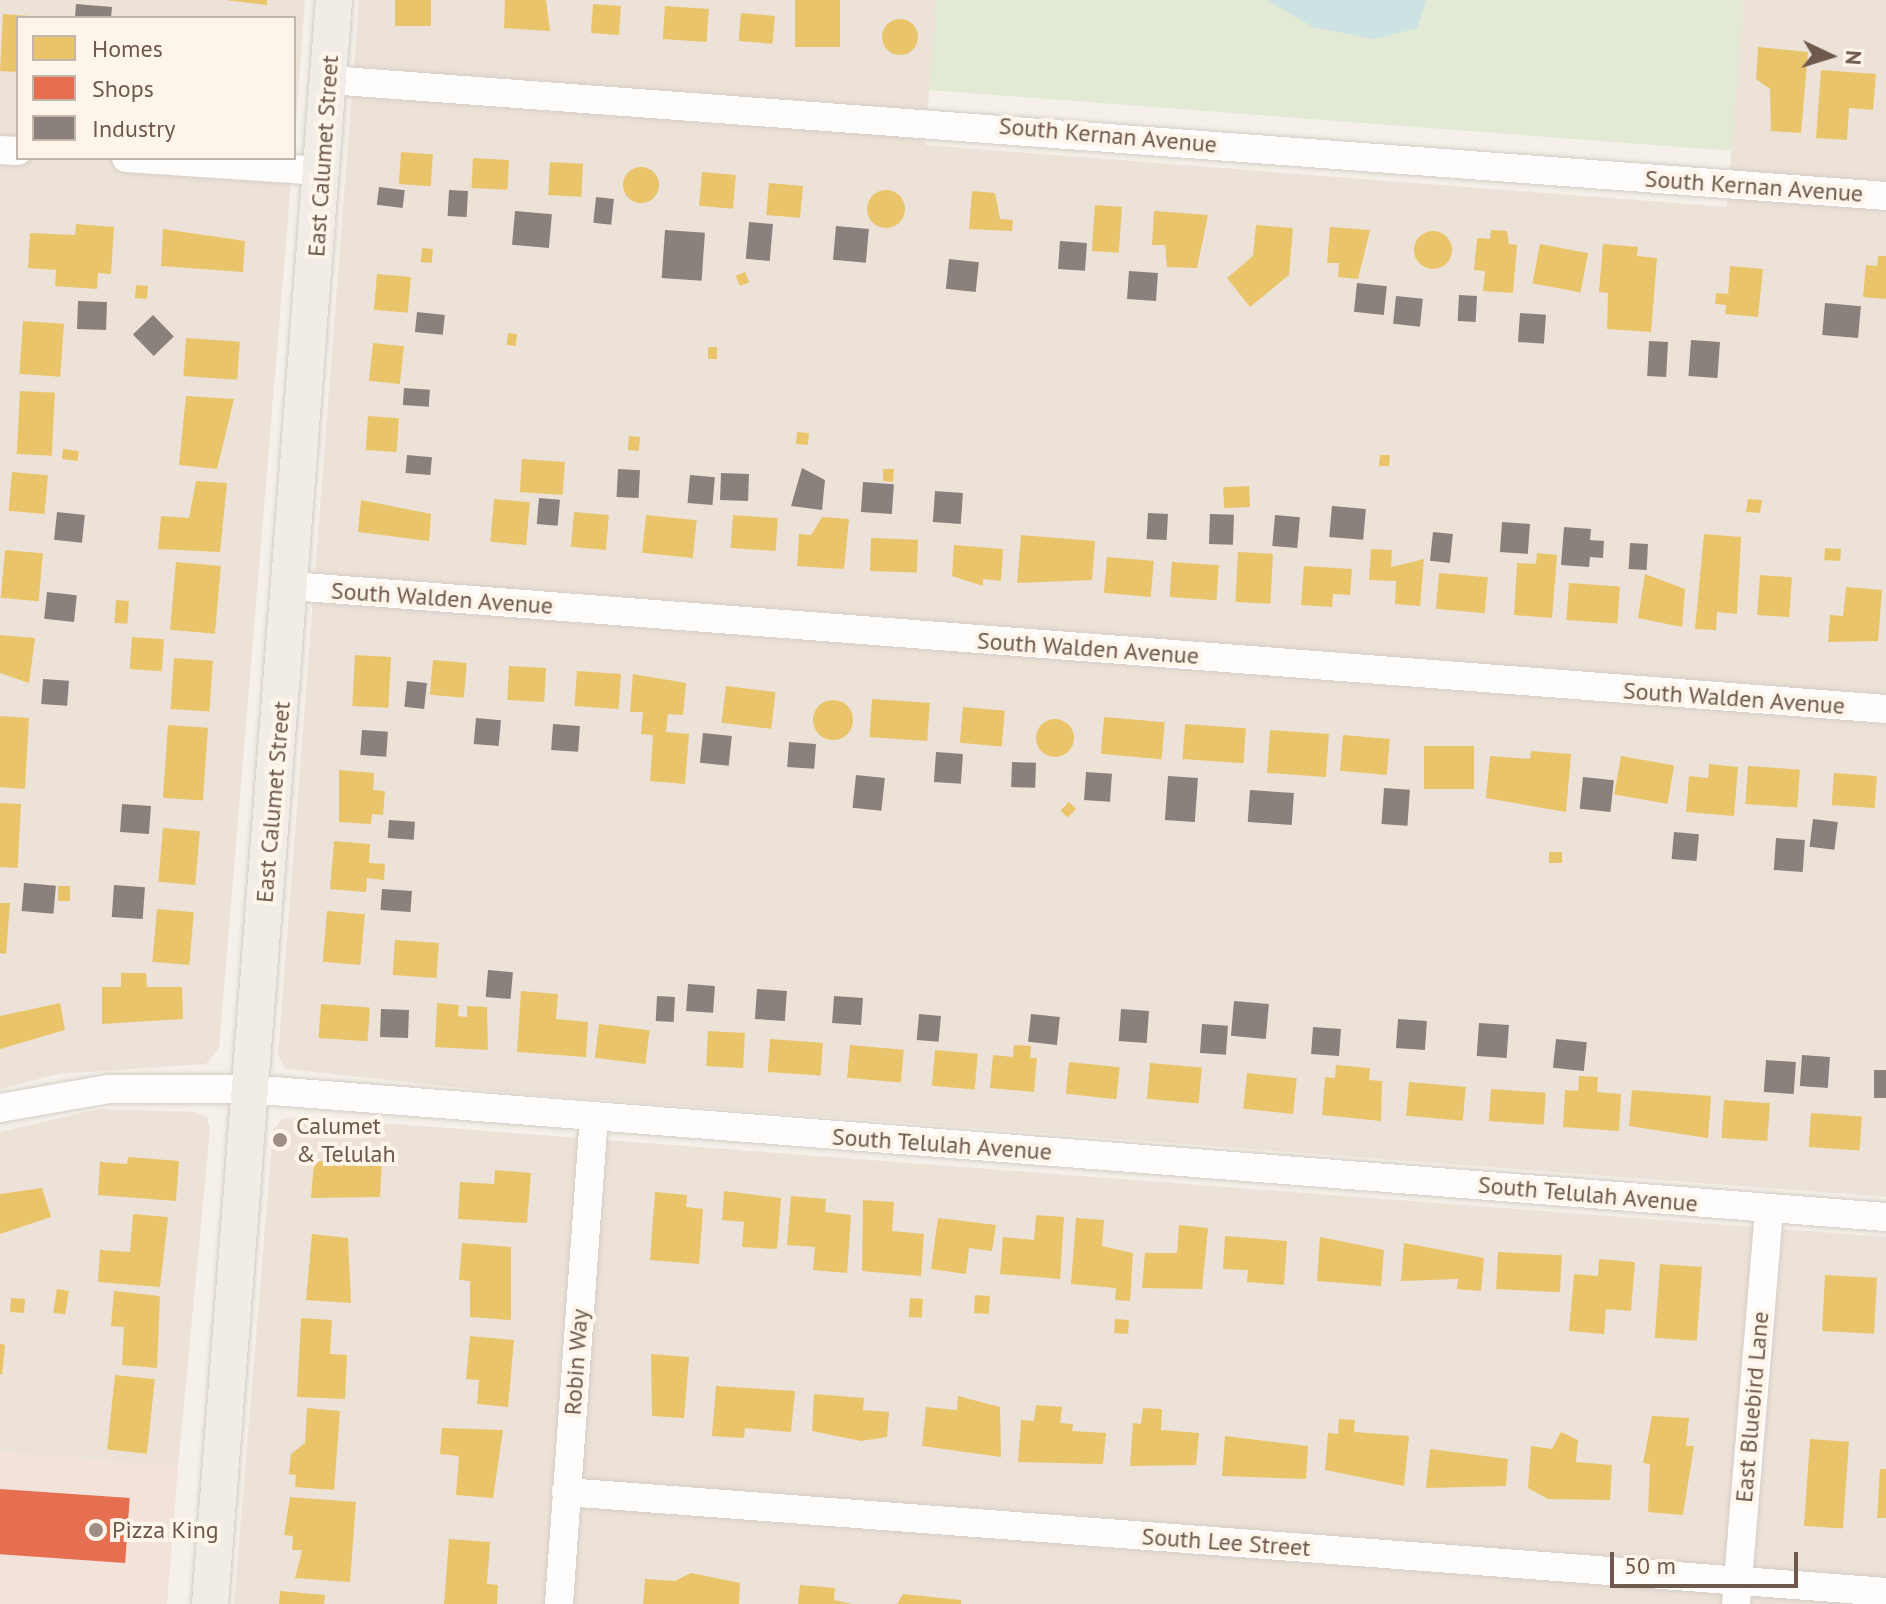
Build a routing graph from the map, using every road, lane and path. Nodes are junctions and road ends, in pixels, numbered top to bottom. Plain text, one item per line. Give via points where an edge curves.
1 (334, 0) edge
2 (329, 80) junction
3 (156, 160) edge
4 (322, 171) junction
5 (1886, 196) edge
6 (291, 586) junction
7 (1886, 709) edge
8 (248, 1089) junction
9 (0, 1108) edge
10 (594, 1119) junction
11 (1769, 1209) junction
12 (1886, 1217) edge
13 (566, 1492) junction
14 (1886, 1592) edge
15 (1737, 1593) edge
16 (210, 1604) edge
17 (559, 1604) edge

1 - 2 main road, East Calumet Street
2 - 4 main road, East Calumet Street
2 - 5 street, South Kernan Avenue
3 - 4 street
4 - 6 main road, East Calumet Street
6 - 7 street, South Walden Avenue
6 - 8 main road, East Calumet Street
8 - 9 street, South Telulah Avenue via 109,1089
8 - 10 street, South Telulah Avenue
8 - 16 main road, East Calumet Street
10 - 11 street, South Telulah Avenue
10 - 13 street, Robin Way
11 - 12 street, South Telulah Avenue
11 - 15 street, East Bluebird Lane
13 - 15 street, South Lee Street
13 - 17 street, Robin Way
14 - 15 street, South Lee Street

